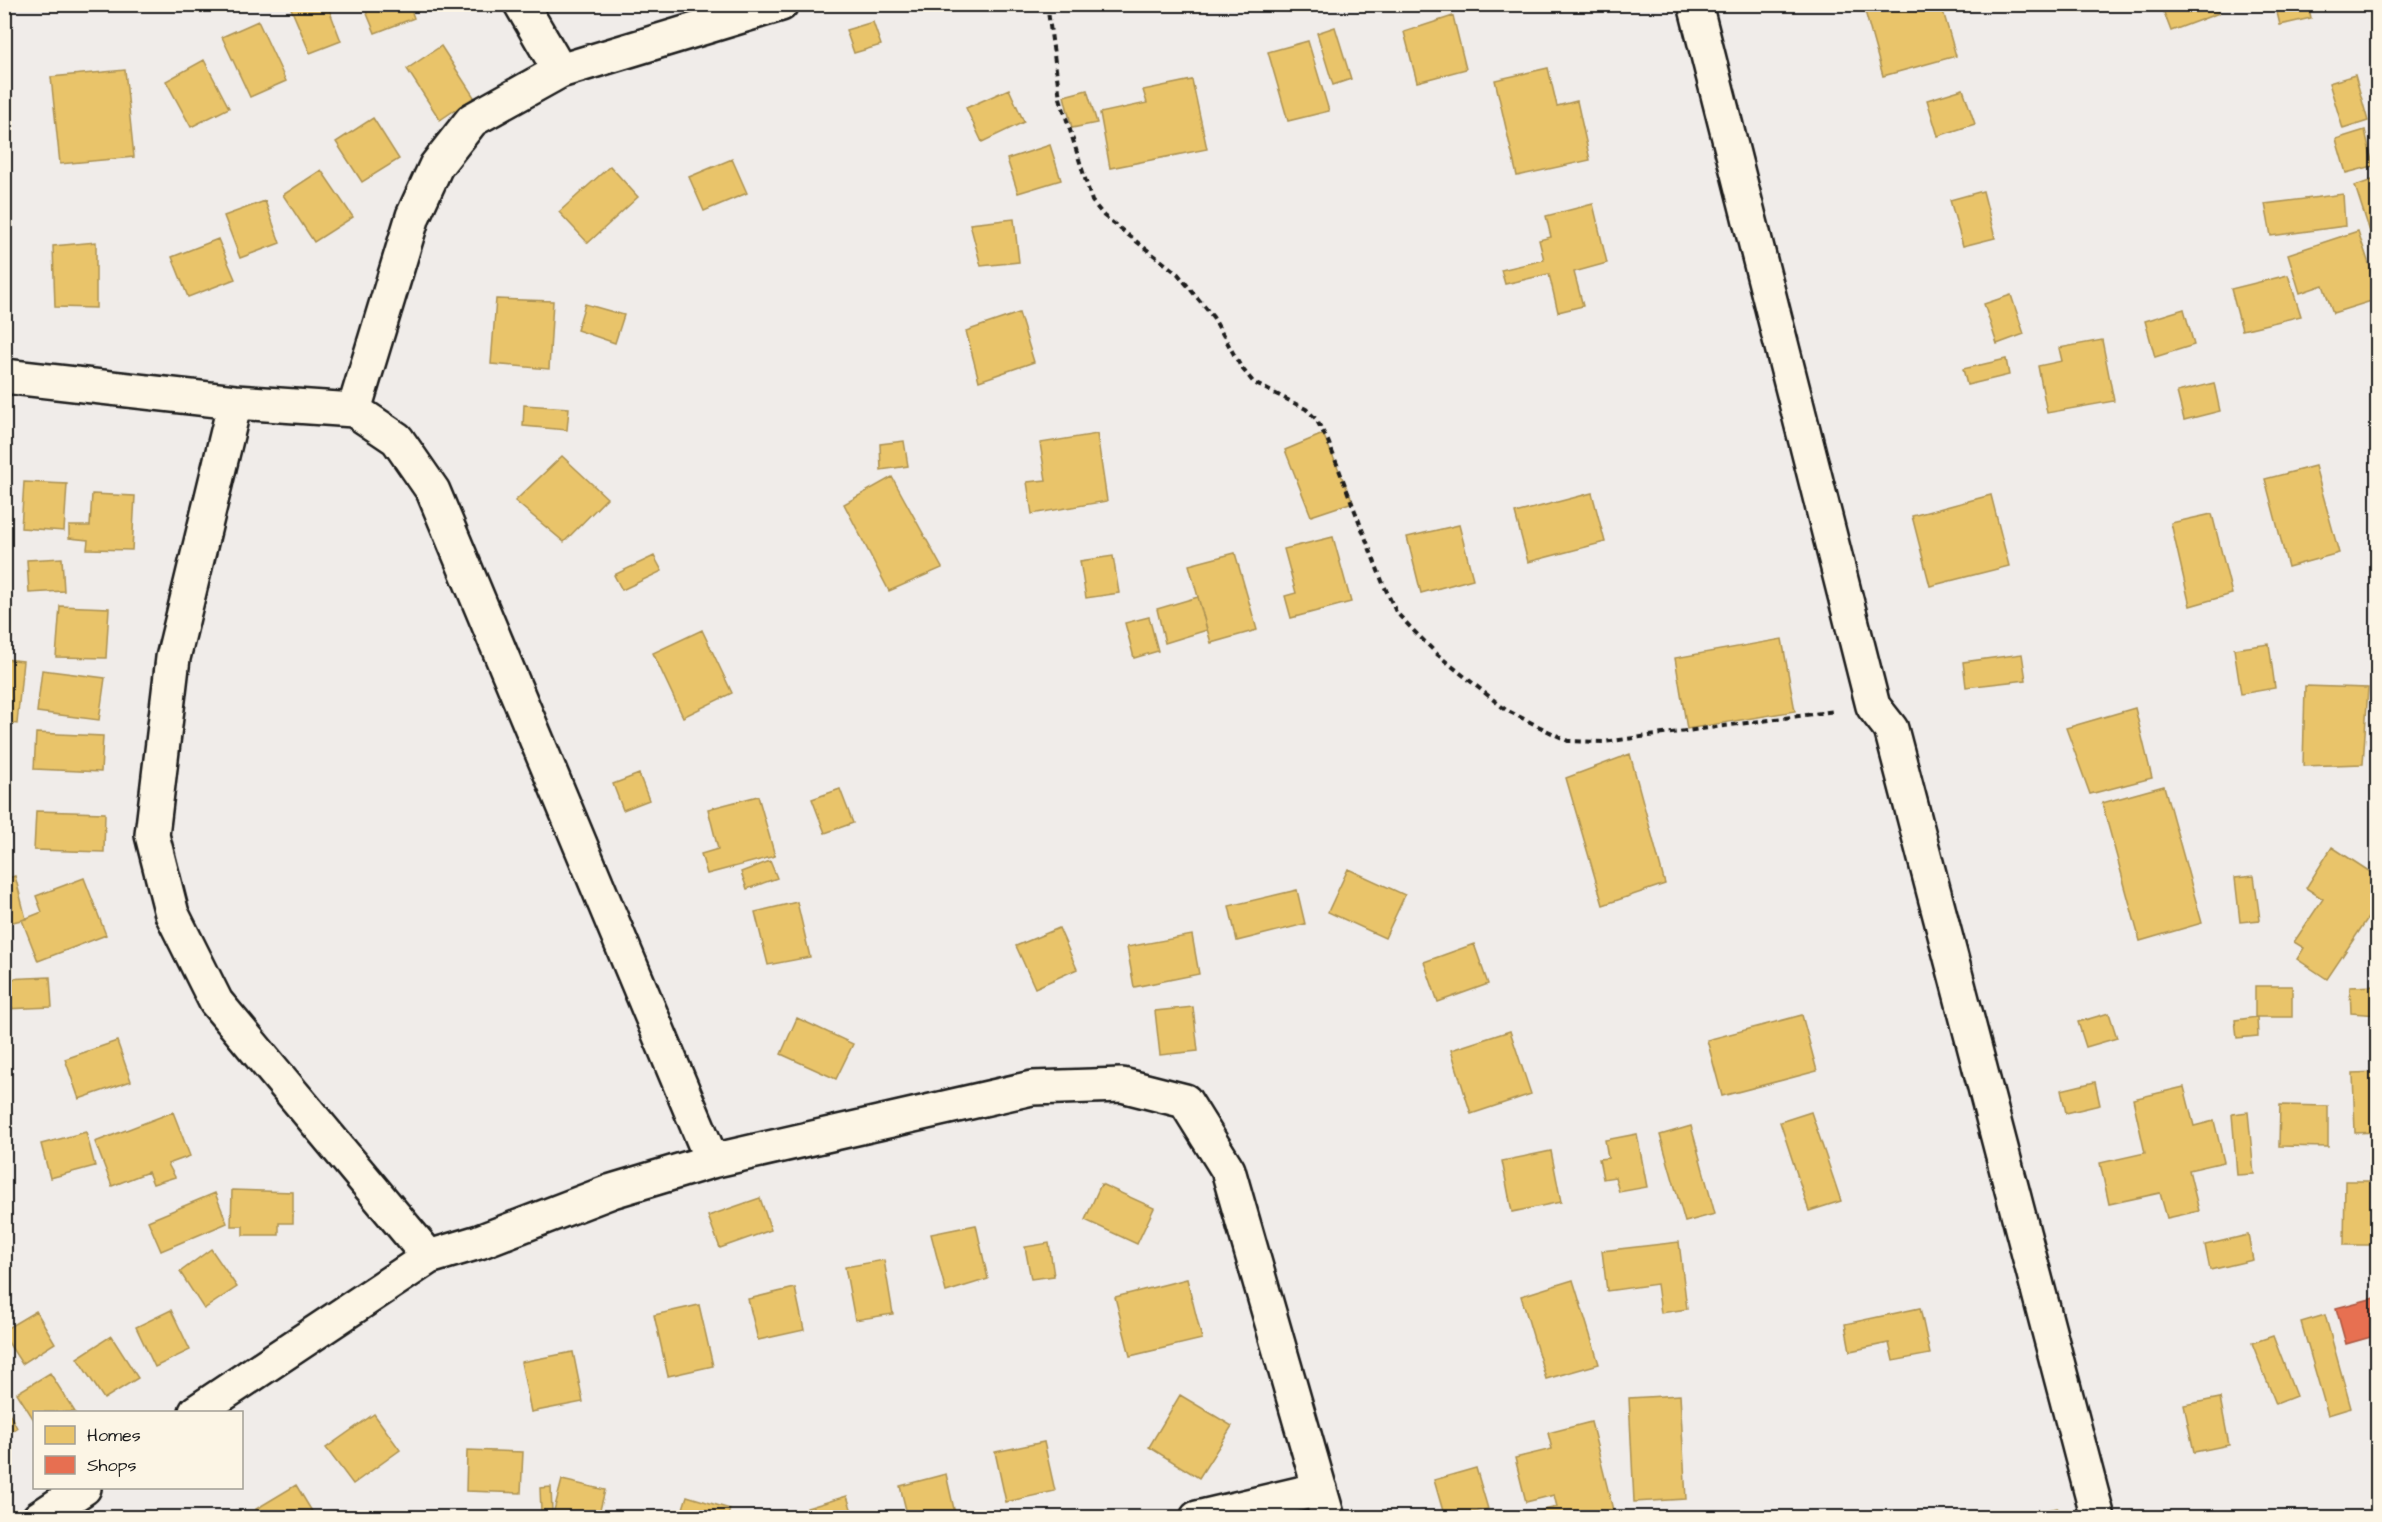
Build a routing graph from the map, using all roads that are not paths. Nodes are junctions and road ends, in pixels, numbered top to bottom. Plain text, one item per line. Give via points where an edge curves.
1 (521, 4) edge
2 (781, 4) edge
3 (1695, 4) edge
4 (561, 71) junction
5 (4, 376) edge
6 (235, 402) junction
7 (354, 410) junction
8 (712, 1161) junction
9 (429, 1257) junction
10 (199, 1411) edge
11 (82, 1489) edge
12 (1324, 1504) edge
13 (39, 1518) edge
14 (1197, 1518) edge
15 (2098, 1518) edge

1 - 4 street
2 - 4 street
3 - 15 street via 1873,706 1891,729
4 - 7 street via 472,120 436,166 413,216
5 - 6 street
6 - 7 street
6 - 9 street via 173,658 152,835 172,914 216,1002
7 - 8 street via 397,439 433,491
8 - 9 street via 612,1191
8 - 12 street via 1032,1088 1122,1085 1185,1101 1228,1170
9 - 10 street
11 - 13 street
12 - 14 street

